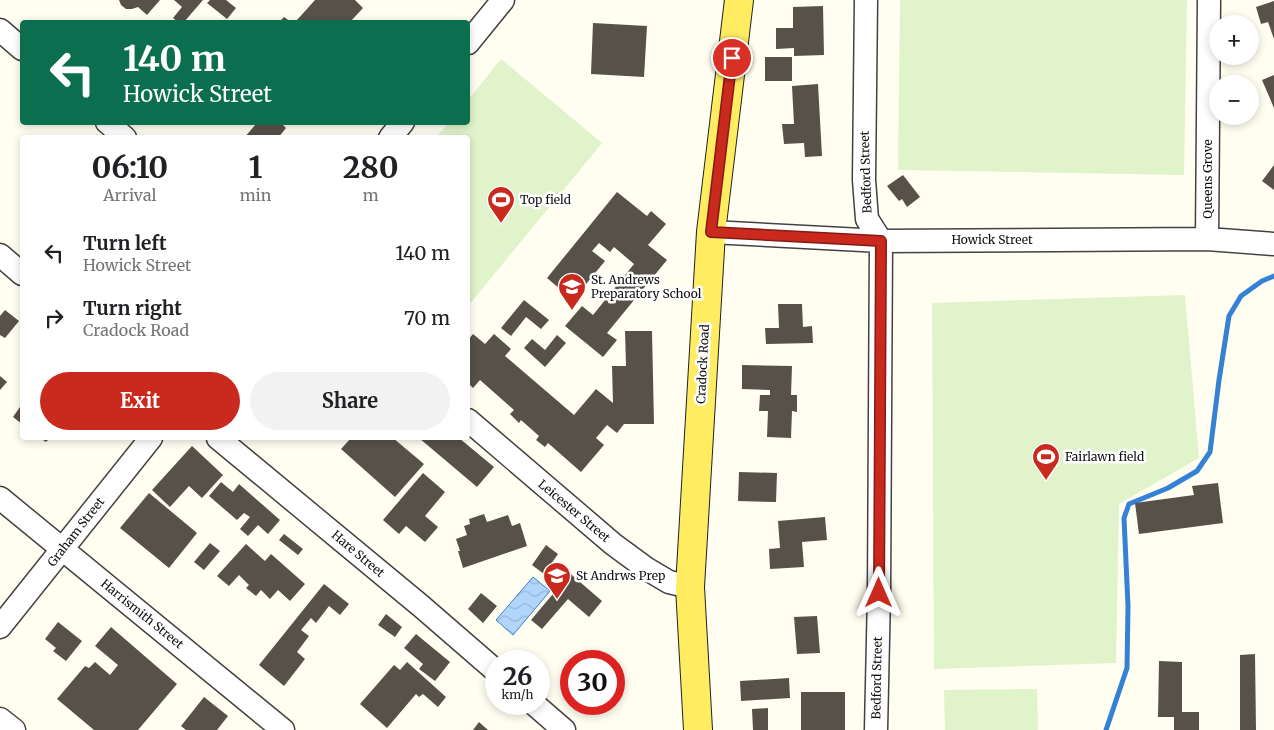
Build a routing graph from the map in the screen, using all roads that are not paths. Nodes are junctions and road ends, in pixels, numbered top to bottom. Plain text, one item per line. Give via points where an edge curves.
1 (503, 0) edge
2 (739, 0) edge
3 (866, 0) edge
4 (1209, 0) edge
5 (0, 30) edge
6 (470, 41) edge
7 (20, 47) edge
8 (110, 125) edge
9 (122, 135) edge
10 (711, 232) junction
11 (1207, 239) junction
12 (881, 241) junction
13 (1274, 244) edge
14 (0, 255) edge
15 (20, 272) edge
16 (470, 422) edge
17 (149, 440) edge
18 (220, 440) edge
19 (0, 498) edge
20 (63, 549) junction
21 (690, 587) junction
22 (0, 627) edge
23 (485, 661) edge
24 (547, 715) edge
25 (0, 719) edge
26 (14, 730) edge
27 (283, 730) edge
28 (564, 730) edge
29 (698, 730) edge
30 (876, 730) edge

1 - 6 street
2 - 10 main road, Cradock Road
3 - 12 street, Bedford Street via 864,180 867,219
4 - 11 street, Queens Grove
5 - 7 street
8 - 9 street
10 - 12 street, Howick Street
10 - 21 main road, Cradock Road
11 - 12 street, Howick Street
11 - 13 street, Howick Street
12 - 30 street, Bedford Street
14 - 15 street
16 - 21 street, Leicester Street via 647,569 669,582
17 - 20 street, Graham Street
18 - 23 street, Hare Street
19 - 20 street, Harrismith Street
20 - 22 street, Graham Street
20 - 27 street, Harrismith Street
21 - 29 main road, Cradock Road
24 - 28 street
25 - 26 street

